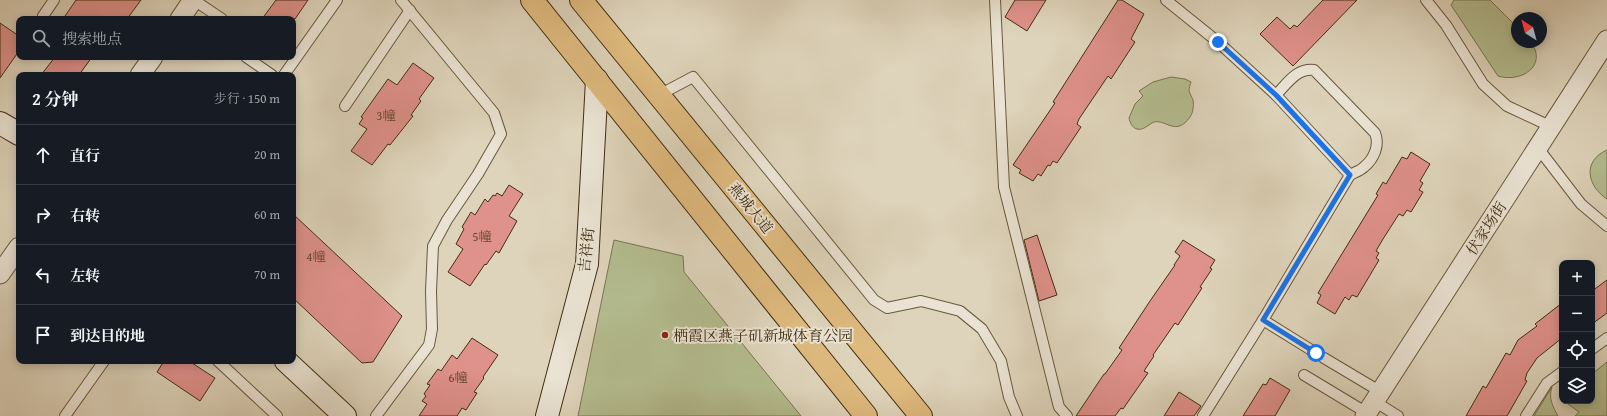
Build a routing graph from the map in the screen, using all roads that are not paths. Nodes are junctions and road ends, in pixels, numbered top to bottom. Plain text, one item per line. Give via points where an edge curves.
1 (54, 0) edge
2 (337, 0) edge
3 (401, 0) edge
4 (532, 0) edge
5 (581, 0) edge
6 (995, 0) edge
7 (1166, 0) edge
8 (1426, 0) edge
9 (189, 10) edge
10 (410, 10) junction
11 (43, 16) dead end
12 (211, 16) edge
13 (1604, 51) edge
14 (296, 58) edge
15 (151, 60) edge
16 (250, 60) edge
17 (295, 60) edge
18 (142, 72) edge
19 (268, 72) edge
20 (286, 72) edge
21 (597, 80) junction
22 (659, 95) junction
23 (1276, 95) junction
24 (345, 106) dead end
25 (0, 123) edge
26 (1552, 127) junction
27 (16, 132) edge
28 (1538, 148) junction
29 (1350, 175) junction
30 (1607, 226) edge
31 (16, 251) edge
32 (0, 274) edge
33 (1263, 320) junction
34 (1607, 338) edge
35 (1595, 347) edge
36 (102, 364) edge
37 (221, 364) edge
38 (289, 364) edge
39 (1559, 374) edge
40 (1304, 375) dead end
41 (1372, 405) edge
42 (65, 416) edge
43 (277, 416) edge
44 (345, 416) edge
45 (376, 416) edge
46 (547, 416) edge
47 (866, 416) edge
48 (921, 416) edge
49 (1017, 416) edge
50 (1067, 416) edge
51 (1203, 416) edge
52 (1398, 416) edge
53 (1526, 416) edge

1 - 11 lane
2 - 14 lane
3 - 10 lane
4 - 21 main road
5 - 22 main road, 燕城大道
6 - 50 lane via 1004,187 1059,407
7 - 23 lane via 1218,42
8 - 26 lane via 1446,25 1483,84 1507,106
9 - 12 lane
10 - 24 lane
10 - 45 lane via 494,113 501,134 447,220 434,246 432,329 429,345
13 - 26 street, 伏家场街
15 - 18 street
16 - 19 lane
17 - 20 lane
21 - 46 street, 吉祥街 via 587,264
21 - 47 main road
22 - 48 main road, 燕城大道
22 - 49 lane via 693,77 874,300 887,308 920,301 960,311 982,329 1001,361 1009,397
23 - 29 lane
23 - 29 lane via 1297,74 1314,70 1375,133 1378,138 1377,146 1371,160
25 - 27 street
26 - 28 street, 伏家场街
28 - 30 lane via 1581,204
28 - 41 street, 伏家场街
29 - 33 lane
31 - 32 street
33 - 41 lane via 1320,355
33 - 51 lane
34 - 35 lane
36 - 42 lane
37 - 43 lane
38 - 44 street
39 - 53 lane via 1547,383
40 - 41 lane
41 - 52 lane

